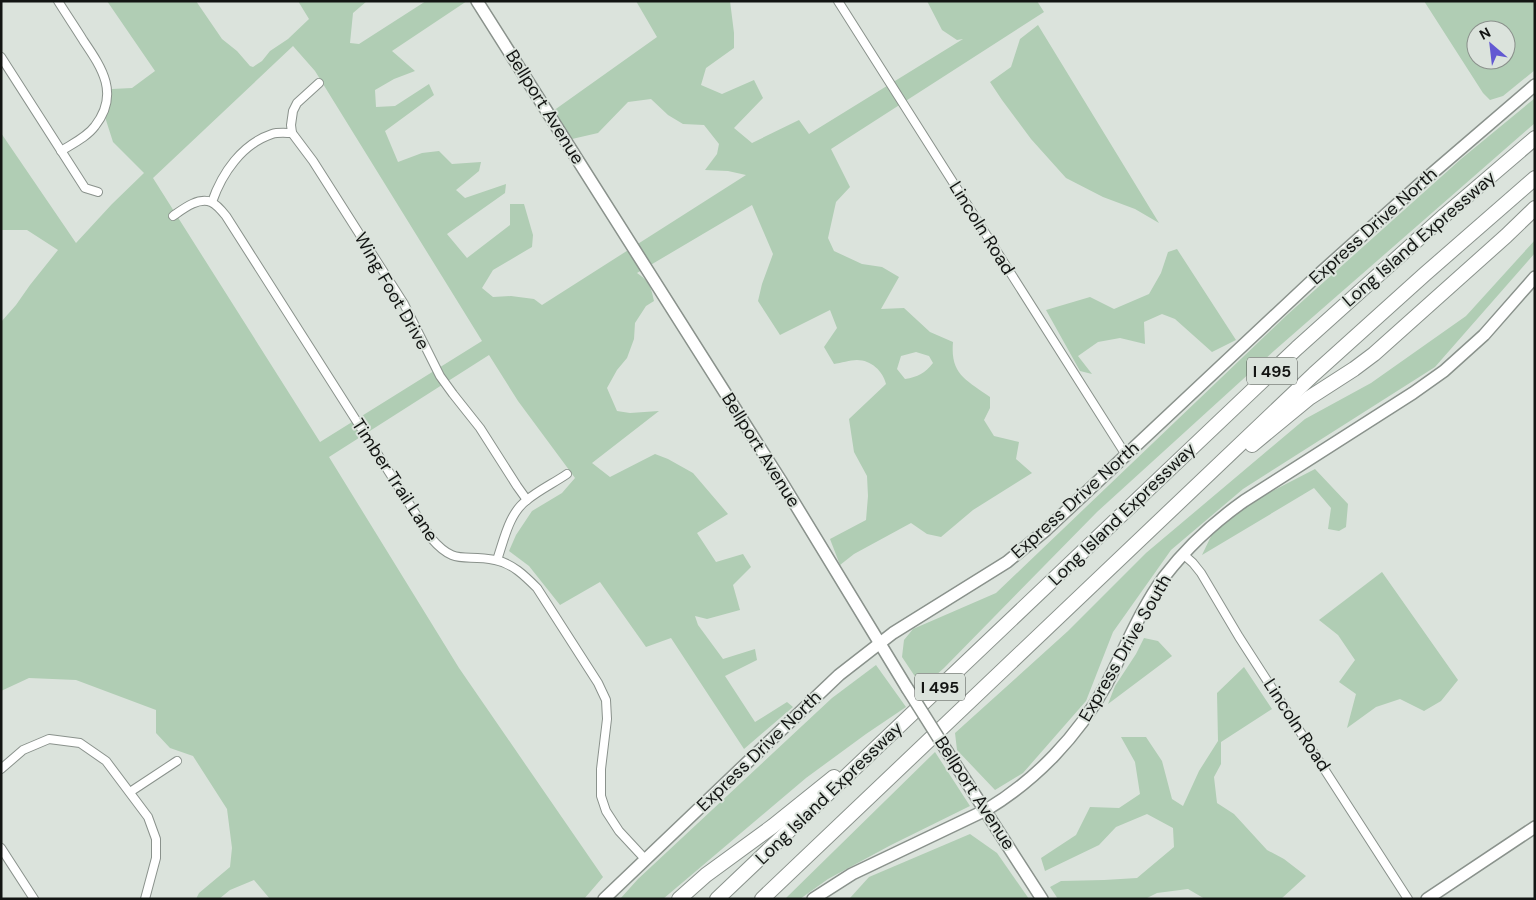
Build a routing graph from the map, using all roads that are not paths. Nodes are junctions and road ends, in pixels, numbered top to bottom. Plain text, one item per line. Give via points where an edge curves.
1 (58, 1) edge
2 (478, 1) edge
3 (838, 1) edge
4 (1, 57) edge
5 (319, 83) dead end
6 (1535, 85) edge
7 (292, 133) junction
8 (1535, 138) edge
9 (61, 151) junction
10 (1535, 178) edge
11 (98, 192) dead end
12 (212, 202) junction
13 (1535, 208) edge
14 (173, 216) dead end
15 (1535, 277) edge
16 (1126, 456) junction
17 (567, 474) dead end
18 (1197, 485) junction
19 (527, 500) junction
20 (1183, 554) junction
21 (497, 560) junction
22 (879, 643) junction
23 (177, 761) dead end
24 (863, 761) junction
25 (1, 769) edge
26 (130, 792) junction
27 (986, 810) junction
28 (1535, 827) edge
29 (1, 848) edge
30 (645, 859) junction
31 (34, 899) edge
32 (144, 899) edge
33 (604, 899) edge
34 (680, 899) edge
35 (717, 899) edge
36 (762, 899) edge
37 (813, 899) edge
38 (1042, 899) edge
39 (1408, 899) edge
40 (1427, 899) edge

1 - 9 street via 100,66 107,100 94,127
2 - 22 main road, Bellport Avenue via 781,481
3 - 16 street, Lincoln Road
4 - 9 street
5 - 7 street via 297,103 290,125
6 - 16 main road, Express Drive North via 1318,275
7 - 12 street via 273,134 242,154 222,178
7 - 19 street, Wing Foot Drive via 404,304 440,376 480,428
8 - 24 highway, Long Island Expressway / I 495 via 1297,348
9 - 11 street via 85,188
10 - 18 highway, Long Island Expressway / I 495 via 1387,307
12 - 14 street via 192,204
12 - 21 street, Timber Trail Lane via 237,231 440,550 451,556
13 - 18 highway via 1374,354 1310,398
15 - 20 main road, Express Drive South via 1484,336 1444,371 1244,501 1212,525
16 - 22 main road, Express Drive North via 1020,552
17 - 19 street
18 - 36 highway, Long Island Expressway / I 495
19 - 21 street via 508,526
20 - 27 main road, Express Drive South via 1149,601 1105,686 1081,723 1039,770
20 - 39 street, Lincoln Road via 1201,573
21 - 30 street, Timber Trail Lane via 519,571 538,588 598,682 606,700 607,719 601,796 606,812 619,831
22 - 27 main road, Bellport Avenue, bridge
22 - 30 main road, Express Drive North via 820,693
23 - 26 street
24 - 34 highway via 837,774 774,826 706,875
24 - 35 highway, Long Island Expressway / I 495
25 - 26 street via 22,750 49,739 80,743 106,760
26 - 32 street via 148,817 156,839 156,858
27 - 37 main road, Express Drive South via 852,874
27 - 38 main road, Bellport Avenue
28 - 40 main road
29 - 31 street
30 - 33 main road, Express Drive North

